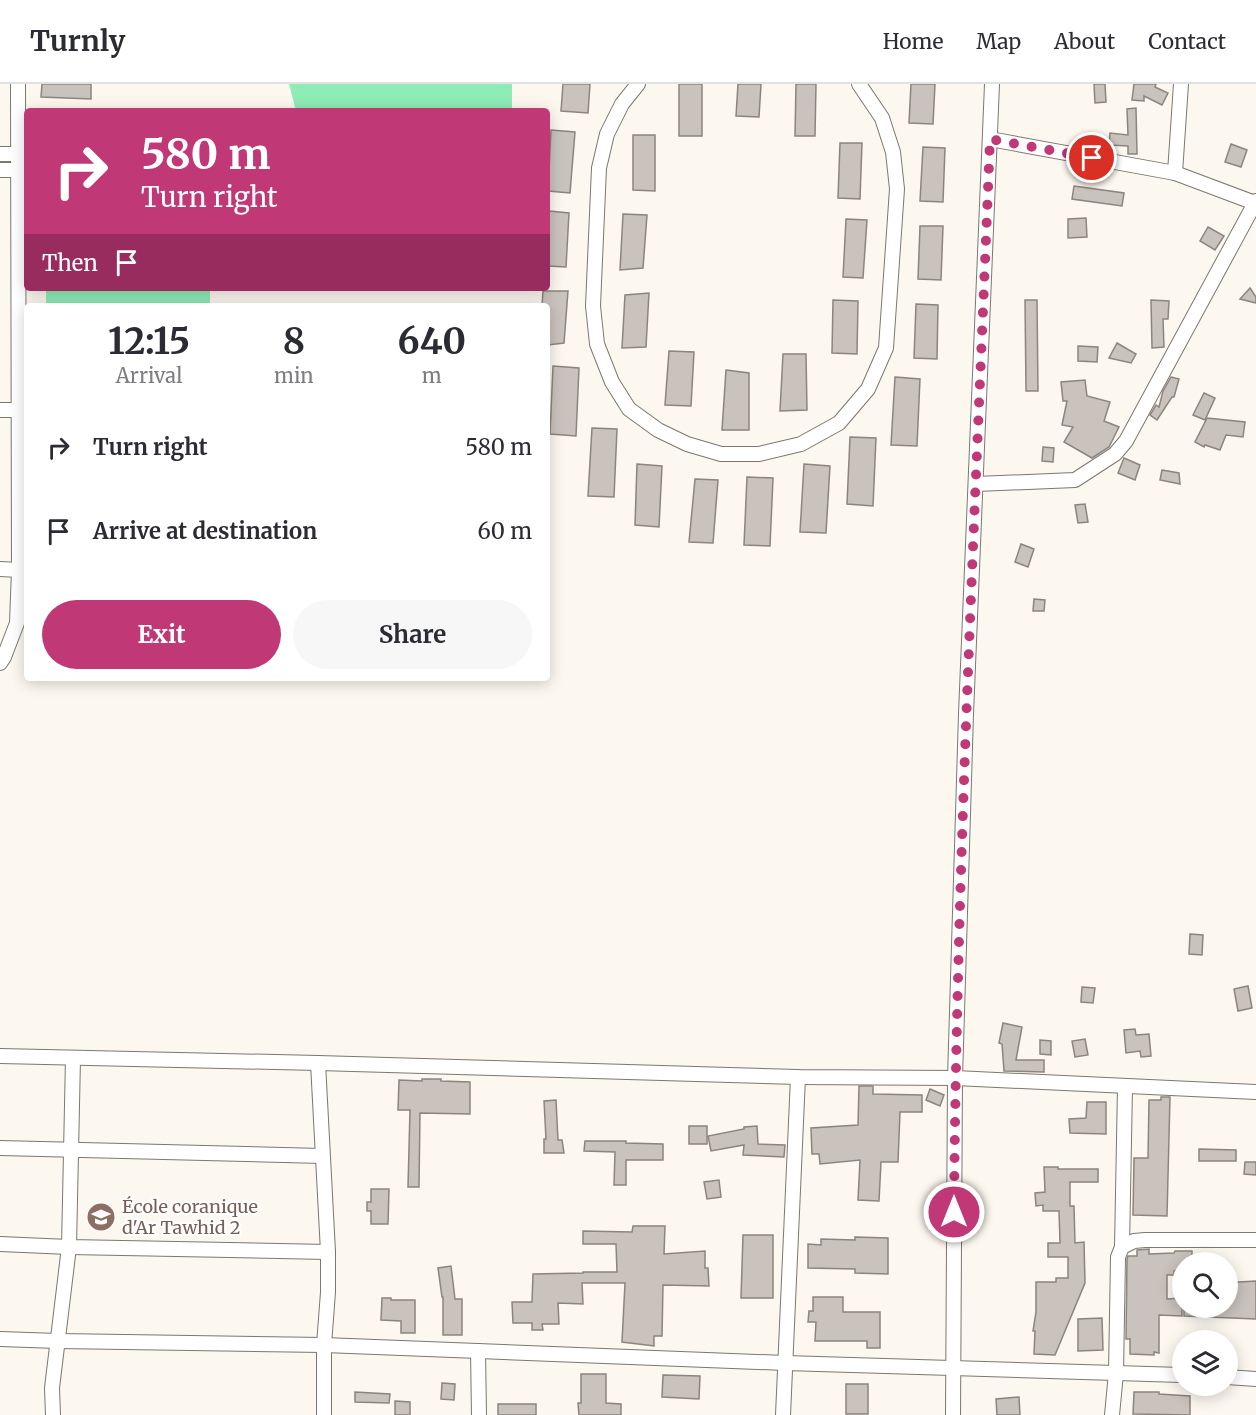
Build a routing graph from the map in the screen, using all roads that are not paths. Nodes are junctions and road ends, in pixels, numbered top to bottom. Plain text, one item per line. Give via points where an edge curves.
1 (18, 84) edge
2 (638, 84) edge
3 (859, 84) edge
4 (992, 84) edge
5 (1181, 84) edge
6 (990, 139) junction
7 (0, 154) edge
8 (18, 154) junction
9 (0, 170) edge
10 (18, 170) junction
11 (1175, 173) junction
12 (1255, 202) edge
13 (0, 410) edge
14 (18, 410) junction
15 (976, 484) junction
16 (0, 569) edge
17 (19, 570) junction
18 (0, 663) edge
19 (0, 1056) edge
20 (74, 1058) junction
21 (318, 1063) junction
22 (798, 1077) junction
23 (955, 1078) junction
24 (1125, 1087) junction
25 (1256, 1092) edge
26 (0, 1148) edge
27 (71, 1150) junction
28 (322, 1156) junction
29 (1256, 1240) edge
30 (0, 1244) edge
31 (69, 1247) junction
32 (1122, 1247) junction
33 (328, 1252) junction
34 (0, 1339) edge
35 (58, 1341) junction
36 (324, 1345) junction
37 (478, 1350) junction
38 (785, 1363) junction
39 (953, 1368) junction
40 (1116, 1373) junction
41 (1172, 1375) edge
42 (1238, 1377) edge
43 (1256, 1378) edge
44 (53, 1415) edge
45 (324, 1415) edge
46 (479, 1415) edge
47 (783, 1415) edge
48 (953, 1415) edge
49 (1112, 1415) edge

1 - 8 street
2 - 3 street via 622,104 607,134 599,168 593,306 597,344 612,382 629,410 687,444 722,454 759,454 801,444 839,423 868,389 886,348 897,189 893,152 882,118
4 - 6 street
5 - 11 street
6 - 11 street
6 - 15 street
7 - 8 street
8 - 10 street
9 - 10 street
10 - 14 street
11 - 12 street
12 - 15 street via 1126,441 1115,454 1075,480
13 - 14 street
14 - 17 street
15 - 23 street
16 - 17 street
17 - 18 street via 16,623
19 - 20 street
20 - 21 street
20 - 27 street
21 - 22 street
21 - 28 street
22 - 23 street
22 - 38 street
23 - 24 street
23 - 39 street
24 - 25 street
24 - 32 street
26 - 27 street
27 - 28 street
27 - 31 street
28 - 33 street
29 - 32 street via 1145,1239
30 - 31 street
31 - 33 street
31 - 35 street
32 - 40 street via 1118,1257
33 - 36 street
34 - 35 street
35 - 36 street
35 - 44 street
36 - 37 street
36 - 45 street
37 - 38 street
37 - 46 street
38 - 39 street
38 - 47 street
39 - 40 street
39 - 48 street
40 - 41 street
40 - 49 street
42 - 43 street

